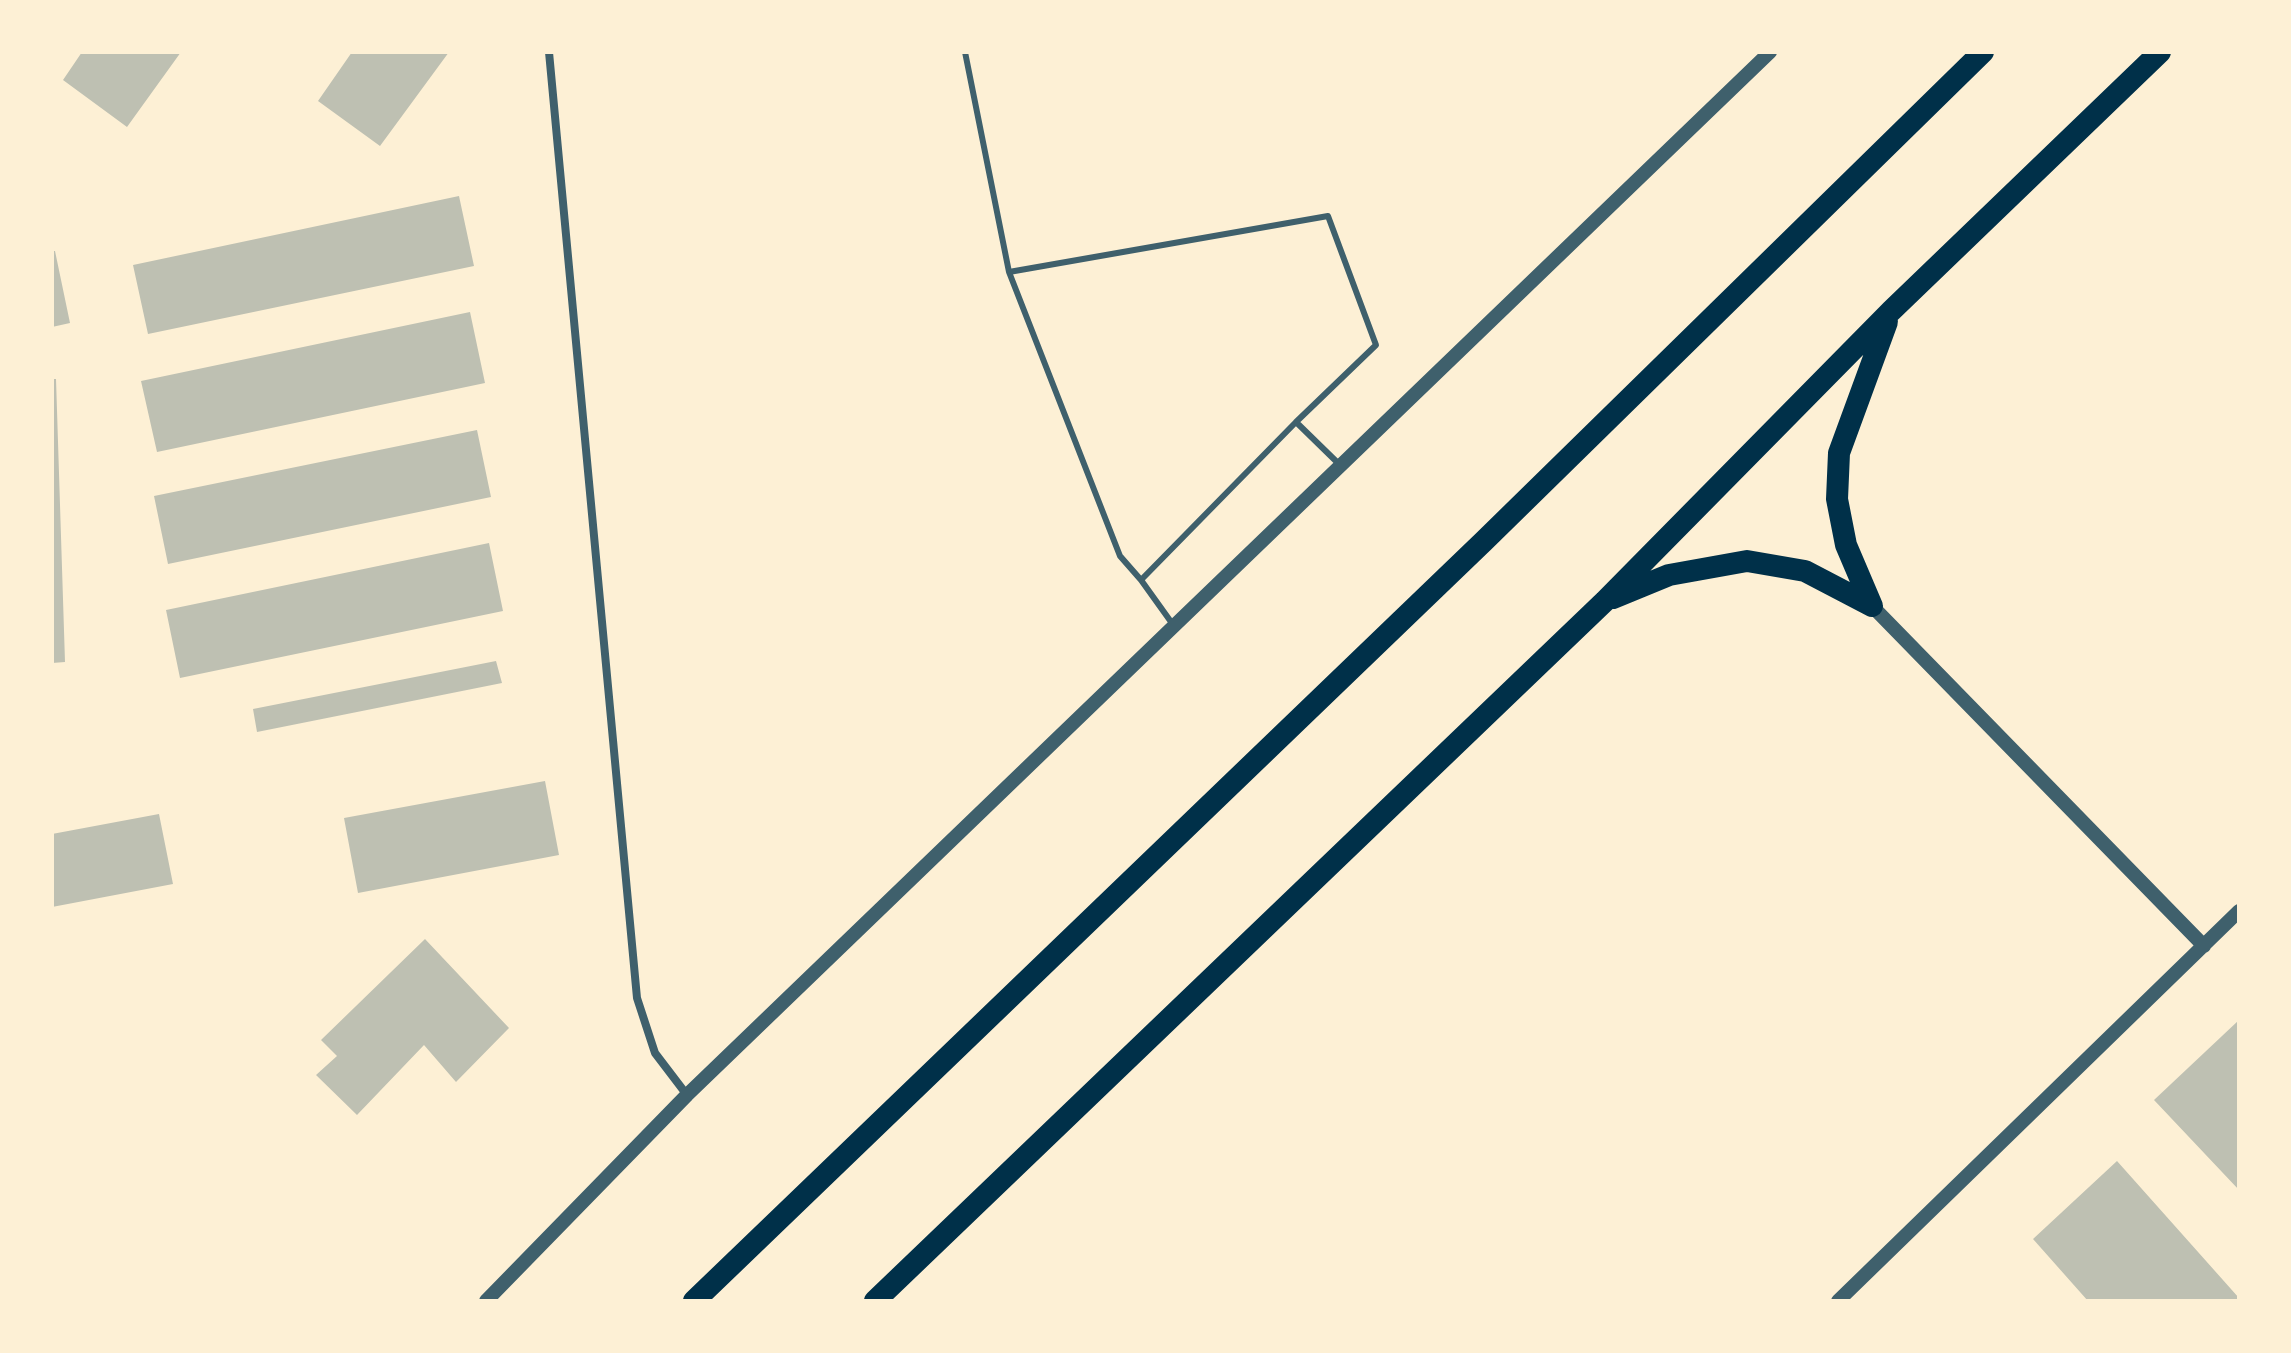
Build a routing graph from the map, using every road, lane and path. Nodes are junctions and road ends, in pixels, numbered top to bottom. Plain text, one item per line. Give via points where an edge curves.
1 (549, 52) edge
2 (965, 52) edge
3 (1770, 52) edge
4 (1983, 52) edge
5 (2160, 52) edge
6 (1009, 272) junction
7 (1891, 311) junction
8 (1296, 422) junction
9 (1341, 466) junction
10 (1141, 580) junction
11 (1605, 601) junction
12 (1872, 606) junction
13 (1175, 627) junction
14 (2239, 911) edge
15 (2204, 946) junction
16 (687, 1095) junction
17 (486, 1301) edge
18 (694, 1301) edge
19 (875, 1301) edge
20 (1838, 1301) edge

1 - 16 street via 637,998 655,1053
2 - 6 lane
3 - 9 street
4 - 18 highway
5 - 7 highway
6 - 8 lane via 1328,216 1376,345
6 - 10 lane via 1120,556
7 - 11 highway
7 - 12 highway via 1839,453 1837,499 1846,545
8 - 9 lane
8 - 10 lane
9 - 13 street
10 - 13 lane
11 - 12 highway via 1669,575 1747,561 1805,571
11 - 19 highway
12 - 15 street
13 - 16 street
14 - 15 street
15 - 20 street
16 - 17 street

